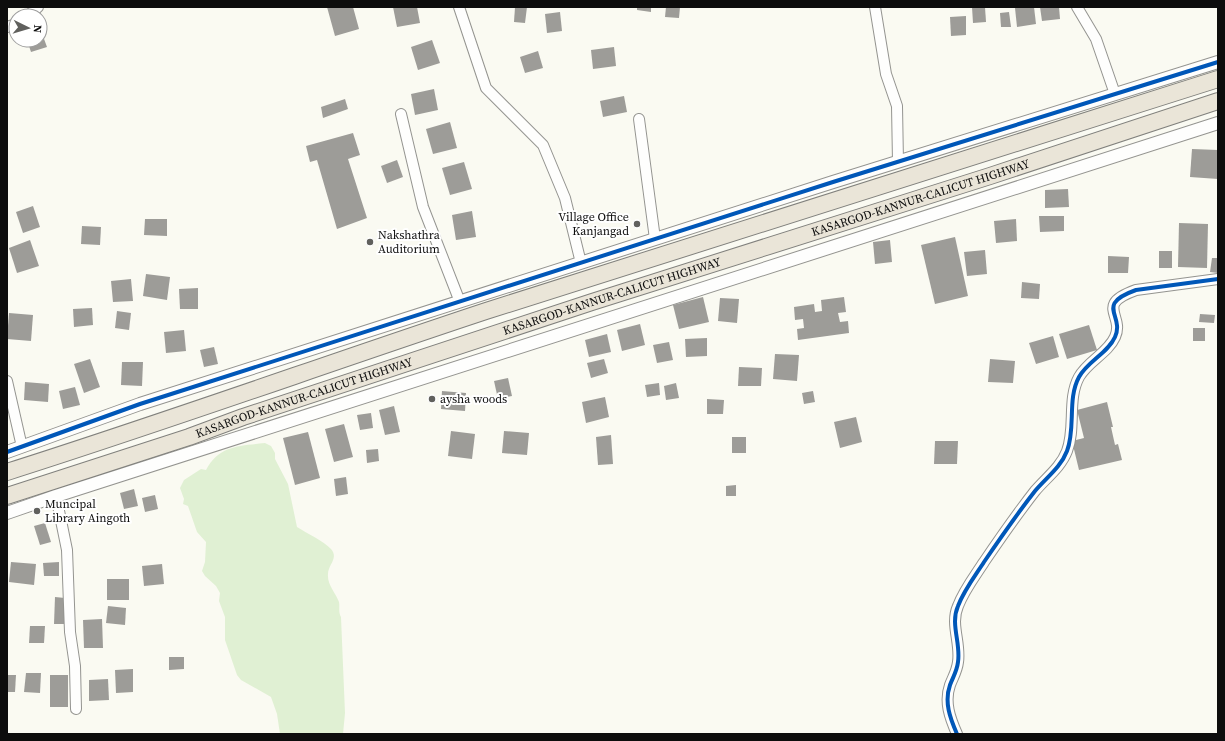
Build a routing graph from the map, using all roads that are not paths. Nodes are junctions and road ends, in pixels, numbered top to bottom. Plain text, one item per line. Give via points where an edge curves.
1 (459, 7) edge
2 (875, 7) edge
3 (1077, 7) edge
4 (1218, 62) edge
5 (1218, 78) edge
6 (1115, 94) junction
7 (1218, 102) edge
8 (402, 114) dead end
9 (639, 119) dead end
10 (1218, 122) edge
11 (898, 162) junction
12 (654, 239) junction
13 (581, 263) junction
14 (1218, 279) edge
15 (460, 302) junction
16 (7, 381) edge
17 (22, 447) junction
18 (7, 452) edge
19 (7, 472) edge
20 (7, 496) edge
21 (56, 496) junction
22 (7, 513) edge
23 (76, 709) dead end
24 (957, 734) edge

1 - 13 street via 486,88 543,145 565,198
2 - 11 street via 886,74 897,106
3 - 6 street via 1096,39
4 - 6 street
5 - 19 highway, KASARGOD-KANNUR-CALICUT HIGHWAY via 475,315
6 - 11 street
7 - 20 highway, KASARGOD-KANNUR-CALICUT HIGHWAY via 592,302
8 - 15 street via 423,207
9 - 12 street
10 - 21 street
11 - 12 street
12 - 13 street
13 - 15 street
14 - 24 street via 1136,290 1115,302 1113,306 1116,336 1079,378 1069,443 1061,463 1010,521 967,586 957,606 954,623 958,661 947,700
15 - 17 street via 140,404
16 - 17 street
17 - 18 street
21 - 22 street
21 - 23 street via 67,550

